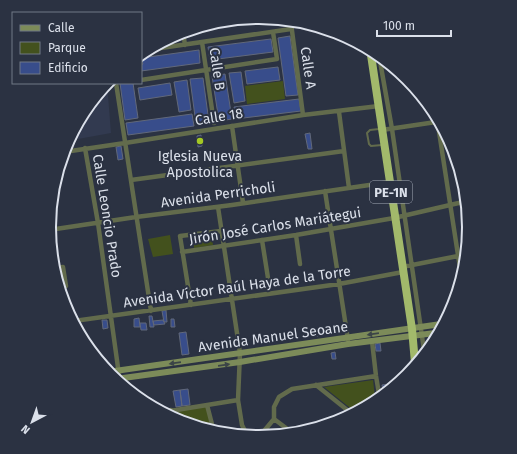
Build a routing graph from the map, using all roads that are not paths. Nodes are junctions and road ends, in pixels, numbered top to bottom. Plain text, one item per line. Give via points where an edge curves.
1 (292, 29) joint
2 (273, 32) junction
3 (184, 38) edge
4 (202, 42) junction
5 (185, 45) junction
6 (163, 48) edge
7 (372, 58) edge
8 (381, 65) edge
9 (206, 70) junction
10 (142, 80) edge
11 (116, 84) edge
12 (379, 106) junction
13 (339, 112) junction
14 (303, 115) junction
15 (214, 123) dead end
16 (433, 124) edge
17 (232, 126) junction
18 (382, 129) junction
19 (392, 129) junction
20 (438, 133) edge
21 (125, 143) junction
22 (384, 145) junction
23 (85, 148) junction
24 (70, 151) edge
25 (344, 151) junction
26 (237, 166) junction
27 (131, 180) junction
28 (390, 182) junction
29 (349, 188) junction
30 (325, 191) junction
31 (242, 203) junction
32 (460, 203) edge
33 (450, 205) junction
34 (218, 207) junction
35 (405, 216) junction
36 (136, 217) junction
37 (394, 218) junction
38 (98, 223) junction
39 (56, 229) edge
40 (331, 229) junction
41 (221, 231) junction
42 (296, 235) junction
43 (262, 240) junction
44 (224, 246) junction
45 (460, 251) edge
46 (182, 252) junction
47 (460, 255) edge
48 (300, 264) dead end
49 (412, 265) junction
50 (59, 268) edge
51 (402, 270) junction
52 (268, 278) dead end
53 (339, 284) junction
54 (64, 286) edge
55 (232, 299) junction
56 (191, 305) junction
57 (151, 311) junction
58 (111, 316) junction
59 (78, 320) edge
60 (436, 325) edge
61 (415, 331) junction
62 (431, 334) edge
63 (422, 335) junction
64 (348, 341) junction
65 (372, 342) junction
66 (423, 346) edge
67 (240, 353) junction
68 (415, 357) edge
69 (240, 362) junction
70 (119, 370) junction
71 (115, 371) edge
72 (119, 375) edge
73 (376, 376) junction
74 (124, 379) edge
75 (316, 385) junction
76 (378, 391) edge
77 (238, 400) junction
78 (207, 405) junction
79 (171, 410) edge
80 (347, 410) edge
81 (274, 419) junction
82 (212, 424) edge
83 (286, 428) edge
84 (244, 430) edge
85 (264, 430) edge

1 - 2 street
1 - 14 street, Calle A
2 - 4 street
2 - 9 street via 277,59
3 - 5 street
4 - 5 street
4 - 9 street, Calle B
5 - 6 street
7 - 12 highway, PE-1N
8 - 19 street
9 - 10 street
9 - 15 street, Calle B
11 - 21 street
12 - 13 street, Calle 18
12 - 18 highway, PE-1N
13 - 14 street, Calle 18
13 - 25 street
14 - 17 street, Calle 18
16 - 19 street
17 - 21 street, Calle 18
17 - 26 street
18 - 19 street
18 - 22 highway, PE-1N
18 - 22 lane via 370,130 369,144
19 - 35 street
20 - 33 street
21 - 23 street, Calle 18
21 - 27 street
22 - 28 highway, PE-1N
23 - 24 street, Calle 18
23 - 38 street, Calle Leoncio Prado
25 - 26 street
25 - 29 street
26 - 27 street
26 - 31 street
27 - 36 street
28 - 29 street, Avenida Perricholi
28 - 37 highway, PE-1N
29 - 30 street, Avenida Perricholi
30 - 31 street, Avenida Perricholi
30 - 40 street
31 - 34 street, Avenida Perricholi
32 - 33 street, Jirón José Carlos Mariátegui
33 - 35 street, Jirón José Carlos Mariátegui
33 - 45 street
34 - 36 street, Avenida Perricholi
34 - 41 street
35 - 37 street, Jirón José Carlos Mariátegui
35 - 49 street
36 - 38 street, Avenida Perricholi
36 - 57 street
37 - 40 street, Jirón José Carlos Mariátegui
37 - 51 highway, PE-1N
38 - 39 street, Avenida Perricholi
38 - 58 street, Calle Leoncio Prado
40 - 42 street, Jirón José Carlos Mariátegui
40 - 53 street
41 - 44 street
41 - 46 street via 180,236
42 - 43 street, Jirón José Carlos Mariátegui
42 - 48 street
43 - 44 street, Jirón José Carlos Mariátegui
43 - 52 street
44 - 46 street, Jirón José Carlos Mariátegui
44 - 55 street
46 - 56 street
47 - 49 street, Avenida Víctor Raúl Haya de la Torre
49 - 51 street, Avenida Víctor Raúl Haya de la Torre
49 - 61 street
50 - 54 street via 63,267
51 - 53 street, Avenida Víctor Raúl Haya de la Torre
51 - 61 highway, PE-1N
53 - 55 street, Avenida Víctor Raúl Haya de la Torre
53 - 64 street
55 - 56 street, Avenida Víctor Raúl Haya de la Torre
55 - 67 street
56 - 57 street, Avenida Víctor Raúl Haya de la Torre
57 - 58 street, Avenida Víctor Raúl Haya de la Torre
58 - 59 street, Avenida Víctor Raúl Haya de la Torre
58 - 70 street, Calle Leoncio Prado
60 - 61 street, Avenida Manuel Seoane
61 - 63 street, Avenida Manuel Seoane
61 - 63 street
61 -> 64 street, Avenida Manuel Seoane
61 - 65 street, Avenida Manuel Seoane
61 - 68 highway, PE-1N
62 - 63 street, Avenida Manuel Seoane
63 - 66 street
64 - 65 street, Avenida Manuel Seoane
64 - 67 street, Avenida Manuel Seoane
64 - 69 street, Avenida Manuel Seoane
65 - 73 street
67 - 69 street
67 -> 70 street, Avenida Manuel Seoane
74 -> 69 street, Avenida Manuel Seoane
69 - 77 street
70 - 71 street, Avenida Manuel Seoane
70 - 72 street, Calle Leoncio Prado
73 - 75 street
73 - 76 street
75 - 80 street
75 - 81 street via 292,389 279,397 274,407
77 - 78 street
77 - 84 street
78 - 79 street
78 - 82 street
81 - 83 street
81 - 85 street

